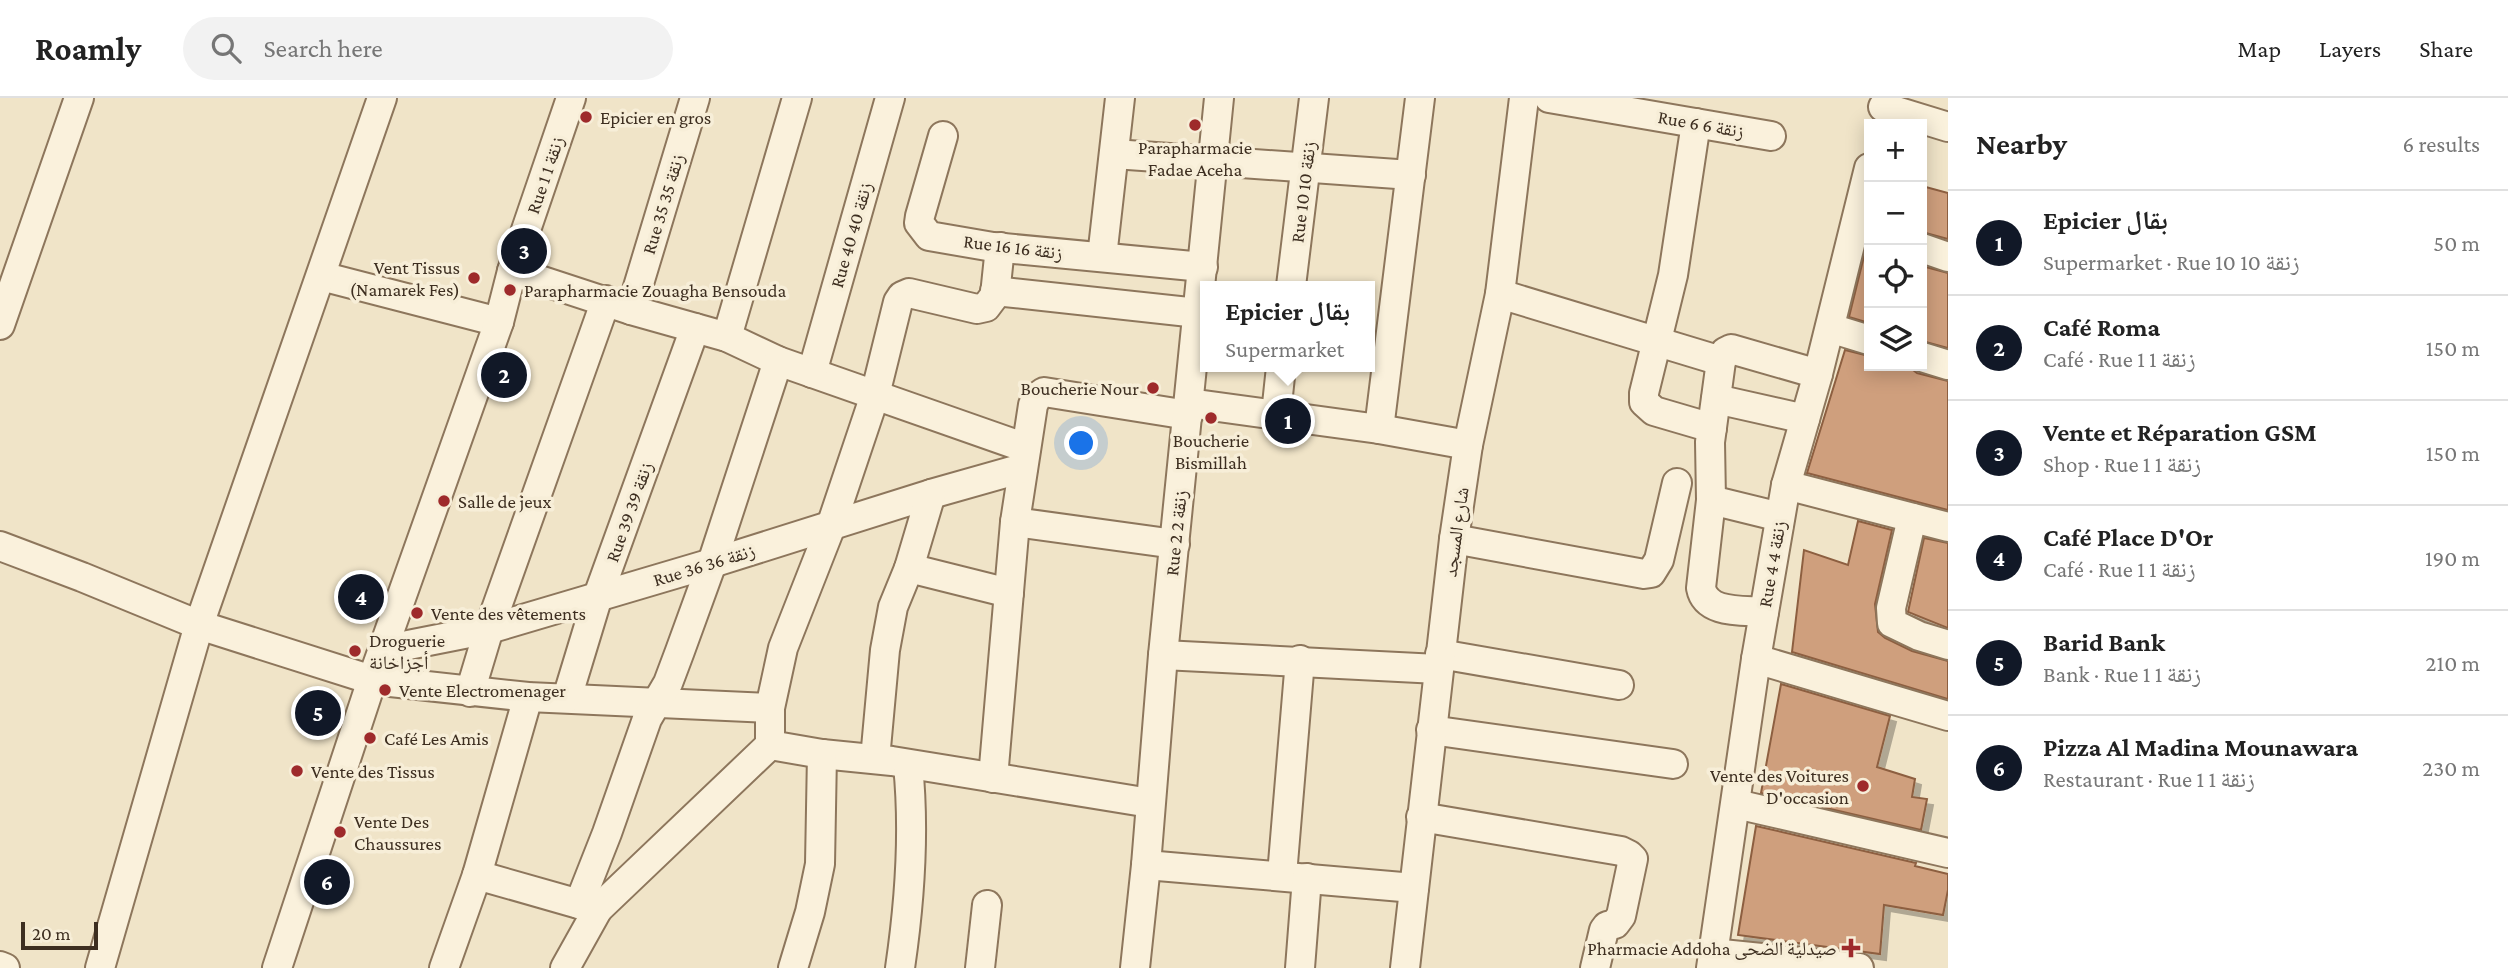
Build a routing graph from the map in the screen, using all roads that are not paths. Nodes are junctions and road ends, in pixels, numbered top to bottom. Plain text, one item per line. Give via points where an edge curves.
1 (79, 98) edge
2 (382, 98) edge
3 (571, 98) edge
4 (695, 98) edge
5 (797, 98) edge
6 (890, 98) edge
7 (1120, 98) edge
8 (1219, 98) edge
9 (1314, 98) edge
10 (1420, 98) edge
11 (1524, 98) edge
12 (1549, 98) edge
13 (1882, 110) edge
14 (1696, 123) junction
15 (1948, 127) edge
16 (943, 136) dead end
17 (1771, 136) dead end
18 (1114, 154) junction
19 (1213, 160) junction
20 (1306, 167) junction
21 (1411, 174) junction
22 (1868, 182) edge
23 (1863, 230) edge
24 (1000, 247) junction
25 (1927, 250) edge
26 (1102, 257) junction
27 (1948, 257) edge
28 (1203, 268) junction
29 (512, 271) junction
30 (321, 276) junction
31 (1202, 281) edge
32 (1292, 281) edge
33 (995, 291) junction
34 (1500, 294) junction
35 (1200, 295) edge
36 (618, 305) junction
37 (1198, 313) junction
38 (499, 322) junction
39 (0, 325) edge
40 (695, 328) junction
41 (1830, 328) junction
42 (727, 337) junction
43 (1864, 338) edge
44 (1658, 342) junction
45 (1927, 359) edge
46 (778, 361) junction
47 (1721, 361) junction
48 (1948, 365) edge
49 (1281, 372) edge
50 (812, 373) junction
51 (1818, 374) junction
52 (875, 395) junction
53 (1716, 399) junction
54 (1188, 409) junction
55 (1276, 414) junction
56 (1805, 419) junction
57 (1712, 428) junction
58 (1379, 429) junction
59 (1468, 445) junction
60 (1024, 458) junction
61 (1677, 484) dead end
62 (1786, 485) junction
63 (931, 494) junction
64 (1711, 500) junction
65 (1780, 517) junction
66 (1912, 518) junction
67 (1015, 522) junction
68 (831, 526) junction
69 (1948, 527) edge
70 (1454, 539) junction
71 (1175, 544) junction
72 (0, 546) edge
73 (712, 564) junction
74 (909, 568) junction
75 (1009, 593) junction
76 (598, 596) junction
77 (1764, 612) junction
78 (199, 625) junction
79 (489, 629) junction
80 (1948, 645) edge
81 (383, 650) junction
82 (1163, 655) junction
83 (1756, 659) junction
84 (1300, 660) junction
85 (1439, 661) junction
86 (372, 680) junction
87 (1619, 685) dead end
88 (470, 692) junction
89 (528, 697) junction
90 (567, 698) junction
91 (657, 704) junction
92 (770, 708) junction
93 (1948, 716) edge
94 (1431, 730) junction
95 (770, 745) junction
96 (822, 754) junction
97 (875, 759) junction
98 (1673, 764) dead end
99 (908, 765) junction
100 (993, 778) junction
101 (1150, 803) junction
102 (1736, 804) junction
103 (1422, 817) junction
104 (1948, 853) edge
105 (1146, 865) junction
106 (477, 875) junction
107 (1295, 877) junction
108 (1413, 888) junction
109 (987, 905) dead end
110 (588, 906) junction
111 (1712, 960) edge
112 (1409, 967) edge
113 (100, 968) edge
114 (277, 968) edge
115 (444, 968) edge
116 (565, 968) edge
117 (793, 968) edge
118 (900, 968) edge
119 (980, 968) edge
120 (1135, 968) edge
121 (1300, 968) edge
122 (1595, 968) edge
123 (1859, 968) edge

1 - 39 street
2 - 30 street
3 - 29 street, Rue 1 زنقة 1
4 - 36 street, Rue 35 زنقة 35
5 - 42 street
6 - 50 street, Rue 40 زنقة 40
7 - 18 street
8 - 19 street, Rue 2 زنقة 2
9 - 20 street, Rue 10 زنقة 10
10 - 21 street
11 - 34 street, شارع المسجد
12 - 14 street, Rue 6 زنقة 6
13 - 15 street
14 - 17 street, Rue 6 زنقة 6
14 - 44 street
16 - 24 street, Rue 16 زنقة 16 via 919,223 929,236
18 - 19 street
18 - 26 street
19 - 20 street
19 - 28 street, Rue 2 زنقة 2
20 - 21 street
20 - 32 street, Rue 10 زنقة 10
21 - 58 street
22 - 23 street, Rue 4 زنقة 4
23 - 41 street, Rue 4 زنقة 4
24 - 26 street, Rue 16 زنقة 16
24 - 33 street
25 - 27 street
26 - 28 street, Rue 16 زنقة 16
28 - 31 street, Rue 2 زنقة 2
29 - 36 street
29 - 38 street, Rue 1 زنقة 1
30 - 38 street
30 - 78 street
33 - 37 street
33 - 52 street via 986,307 977,309 909,293 902,296
34 - 44 street
34 - 59 street, شارع المسجد
35 - 37 street, Rue 2 زنقة 2
36 - 40 street
36 - 79 street, Rue 35 زنقة 35
37 - 54 street, Rue 2 زنقة 2
38 - 81 street, Rue 1 زنقة 1
40 - 42 street
40 - 76 street, Rue 39 زنقة 39
41 - 43 street
41 - 51 street, Rue 4 زنقة 4
42 - 46 street
44 - 47 street
44 - 57 street via 1644,402 1654,411
45 - 48 street
46 - 50 street
46 - 73 street
47 - 51 street via 1731,349
47 - 53 street
49 - 55 street
50 - 52 street
51 - 56 street, Rue 4 زنقة 4
52 - 60 street
52 - 68 street
53 - 56 street
53 - 57 street
54 - 55 street
54 - 60 street via 1044,392 1034,405
54 - 71 street, Rue 2 زنقة 2
55 - 58 street
56 - 62 street, Rue 4 زنقة 4
57 - 64 street
58 - 59 street
59 - 70 street, شارع المسجد
60 - 63 street, Rue 36 زنقة 36
60 - 67 street
61 - 70 street via 1660,560 1651,573
62 - 65 street, Rue 4 زنقة 4
62 - 66 street
63 - 68 street, Rue 36 زنقة 36
63 - 74 street
64 - 65 street
64 - 77 street via 1703,598 1720,608
65 - 77 street, Rue 4 زنقة 4
66 - 69 street
66 - 80 street via 1891,608 1892,623
67 - 71 street
67 - 75 street
68 - 73 street, Rue 36 زنقة 36
68 - 92 street via 783,648
70 - 85 street, شارع المسجد
71 - 82 street, Rue 2 زنقة 2
72 - 78 street
73 - 76 street, Rue 36 زنقة 36
73 - 91 street
74 - 75 street
74 - 97 street via 893,607 885,650
75 - 100 street
76 - 79 street, Rue 36 زنقة 36
76 - 90 street, Rue 39 زنقة 39
77 - 83 street, Rue 4 زنقة 4
78 - 86 street
78 - 113 street
79 - 81 street, Rue 36 زنقة 36
79 - 88 street, Rue 35 زنقة 35
81 - 86 street, Rue 1 زنقة 1
82 - 84 street
82 - 101 street, Rue 2 زنقة 2
83 - 93 street
83 - 102 street, Rue 4 زنقة 4
84 - 85 street
84 - 107 street
85 - 87 street
85 - 94 street, شارع المسجد
86 - 88 street
86 - 114 street, Rue 1 زنقة 1
88 - 89 street
89 - 90 street
89 - 106 street
90 - 91 street
91 - 92 street
91 - 110 street via 647,719 607,833
92 - 95 street
94 - 98 street
94 - 103 street, شارع المسجد
95 - 96 street
95 - 110 street
96 - 97 street
96 - 117 street via 820,864
97 - 99 street
99 - 100 street
99 - 118 street via 911,869
100 - 101 street
101 - 105 street, Rue 2 زنقة 2
102 - 104 street
102 - 111 street, Rue 4 زنقة 4
103 - 108 street, شارع المسجد
103 - 122 street via 1629,855 1633,859 1621,916 1604,930
105 - 107 street
105 - 120 street, Rue 2 زنقة 2
106 - 110 street
106 - 115 street
107 - 108 street
107 - 121 street
108 - 112 street, شارع المسجد
109 - 119 street
110 - 116 street
111 - 123 street

